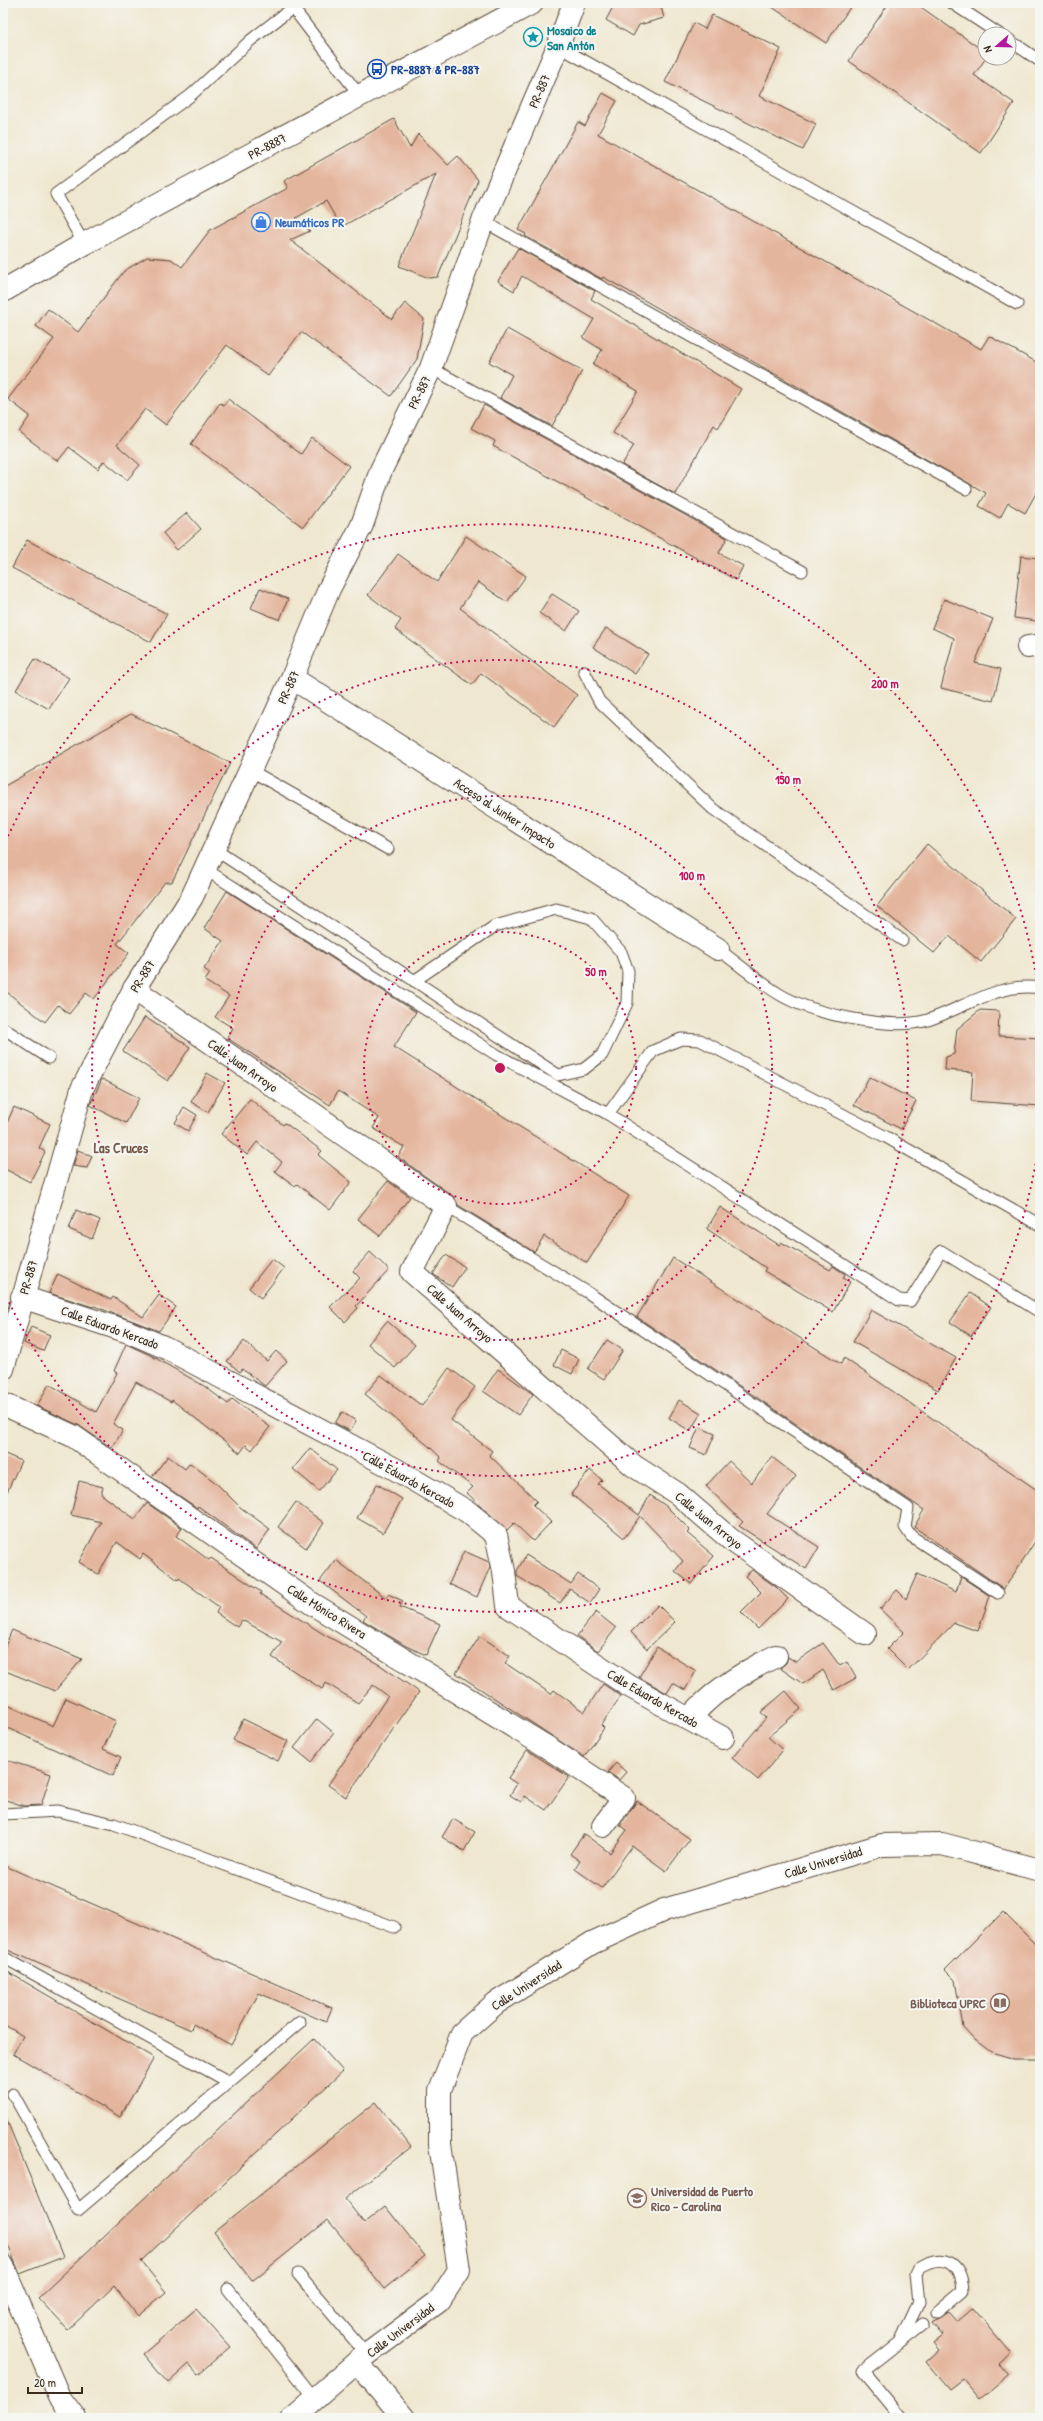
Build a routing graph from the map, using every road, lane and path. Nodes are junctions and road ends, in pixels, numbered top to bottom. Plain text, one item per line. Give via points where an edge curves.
1 (532, 3) edge
2 (574, 3) edge
3 (952, 3) edge
4 (294, 5) edge
5 (987, 26) edge
6 (1017, 45) edge
7 (558, 46) junction
8 (1040, 61) edge
9 (360, 96) junction
10 (483, 221) junction
11 (84, 244) junction
12 (3, 291) edge
13 (1018, 304) dead end
14 (431, 368) junction
15 (966, 489) dead end
16 (802, 571) dead end
17 (584, 671) dead end
18 (292, 678) junction
19 (250, 770) junction
20 (214, 849) junction
21 (388, 850) dead end
22 (205, 869) junction
23 (902, 940) dead end
24 (718, 949) joint
25 (414, 981) junction
26 (1040, 988) edge
27 (134, 989) junction
28 (3, 1028) edge
29 (49, 1058) dead end
30 (608, 1114) junction
31 (446, 1206) junction
32 (1040, 1225) edge
33 (22, 1297) junction
34 (1040, 1312) edge
35 (3, 1369) edge
36 (3, 1404) edge
37 (998, 1593) dead end
38 (865, 1634) dead end
39 (776, 1656) dead end
40 (689, 1719) junction
41 (723, 1738) dead end
42 (3, 1814) edge
43 (603, 1826) dead end
44 (1040, 1870) edge
45 (394, 1927) dead end
46 (3, 1957) edge
47 (300, 2022) dead end
48 (229, 2082) junction
49 (13, 2094) dead end
50 (3, 2266) edge
51 (298, 2274) dead end
52 (228, 2289) dead end
53 (938, 2312) dead end
54 (923, 2324) dead end
55 (900, 2342) junction
56 (362, 2359) junction
57 (315, 2399) junction
58 (75, 2418) edge
59 (293, 2418) edge
60 (404, 2418) edge
61 (902, 2418) edge

1 - 9 street, PR-8887 / PR-8887
2 - 7 street, PR-887
3 - 5 lane
4 - 9 lane
4 - 11 lane via 190,96 56,194
6 - 8 lane
7 - 10 street, PR-887
7 - 13 lane
9 - 11 street, PR-8887 / PR-8887
10 - 14 street, PR-887
10 - 15 lane
11 - 12 street, PR-8887 / PR-8887
14 - 16 lane
14 - 18 street, PR-887 via 381,470 362,525 329,589
17 - 23 lane via 598,701 713,809
18 - 19 street, PR-887
18 - 24 street, Acceso al Junker Impacto
19 - 20 street, PR-887
19 - 21 lane
20 - 22 street, PR-887
20 - 25 lane
22 - 27 street, PR-887 via 192,897
22 - 30 lane via 497,1055
24 - 26 lane via 780,994 828,1014 893,1024 928,1020 968,1002 1025,985
25 - 25 lane via 558,1075 584,1069 602,1055 627,1003 628,971 621,952 591,918 556,909 494,926
27 - 31 street, Calle Juan Arroyo
27 - 33 street, PR-887 via 82,1089
28 - 29 lane
30 - 32 lane via 652,1051 681,1038 700,1040 886,1137
30 - 34 lane via 899,1300 910,1301 940,1251
31 - 37 lane via 587,1292 908,1508 905,1527 911,1536
31 - 38 street, Calle Juan Arroyo via 412,1272 634,1466 678,1494 730,1539
33 - 35 street, PR-887
33 - 40 street, Calle Eduardo Kercado via 129,1332 164,1347 395,1469 468,1512 496,1535 508,1606 629,1686
36 - 43 street, Calle Mónico Rivera via 72,1436 311,1603 550,1749 624,1798
39 - 40 street via 748,1670 724,1687 702,1704
40 - 41 street, Calle Eduardo Kercado
42 - 45 lane via 58,1811 114,1824
44 - 56 street, Calle Universidad via 942,1844 882,1845 664,1910 592,1943 496,2003 462,2033 440,2090 440,2144 459,2270 439,2301
46 - 48 lane
47 - 48 lane
48 - 49 lane via 78,2210
50 - 58 street via 58,2397
51 - 56 lane
52 - 57 lane
53 - 55 lane via 963,2290 962,2278 949,2261 938,2260 920,2268 916,2275 919,2302
54 - 55 lane
55 - 61 lane via 863,2371
56 - 57 street, Calle Universidad
56 - 60 street
57 - 59 street, Calle Universidad

